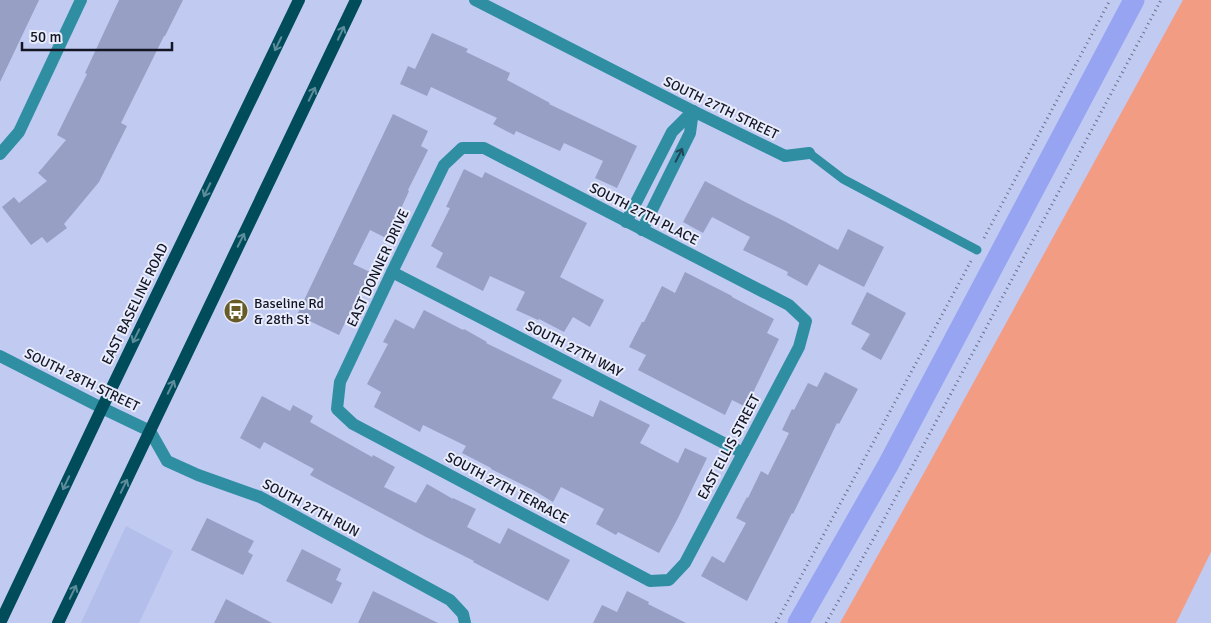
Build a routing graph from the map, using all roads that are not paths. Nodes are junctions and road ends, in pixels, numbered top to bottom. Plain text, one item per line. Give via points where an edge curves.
1 (81, 0) edge
2 (299, 0) edge
3 (356, 0) edge
4 (475, 0) edge
5 (693, 111) junction
6 (462, 148) joint
7 (809, 153) joint
8 (0, 154) edge
9 (650, 173) junction
10 (666, 181) junction
11 (626, 222) junction
12 (642, 230) junction
13 (977, 250) road end
14 (392, 272) junction
15 (806, 321) joint
16 (0, 356) edge
17 (102, 408) junction
18 (337, 409) joint
19 (150, 431) junction
20 (743, 453) junction
21 (669, 580) joint
22 (464, 618) edge
23 (0, 623) edge
24 (58, 623) edge

1 - 8 street via 18,132
2 -> 17 main road, EAST BASELINE ROAD
19 -> 3 main road
4 - 5 street, SOUTH 27TH STREET
5 - 7 street, SOUTH 27TH STREET via 785,156
5 - 9 street via 672,132
10 -> 5 street via 690,133
6 - 11 street, SOUTH 27TH PLACE via 484,148
6 - 14 street, EAST DONNER DRIVE via 444,165
7 - 13 lane, SOUTH 27TH STREET via 844,180
9 - 10 street
9 - 11 street
10 - 12 street
11 - 12 street, SOUTH 27TH PLACE
12 - 15 street, SOUTH 27TH PLACE via 789,306
14 - 18 street, EAST DONNER DRIVE via 340,382
14 - 20 street, SOUTH 27TH WAY
15 - 20 street, EAST ELLIS STREET via 799,347
16 - 17 street, SOUTH 28TH STREET
17 - 19 street, SOUTH 28TH STREET
17 -> 23 main road, EAST BASELINE ROAD
18 - 21 street, SOUTH 27TH TERRACE via 353,424 642,576 650,580
19 - 22 street, SOUTH 27TH RUN via 167,460 198,476 260,497 450,600
24 -> 19 main road
20 - 21 street, EAST ELLIS STREET via 685,563

